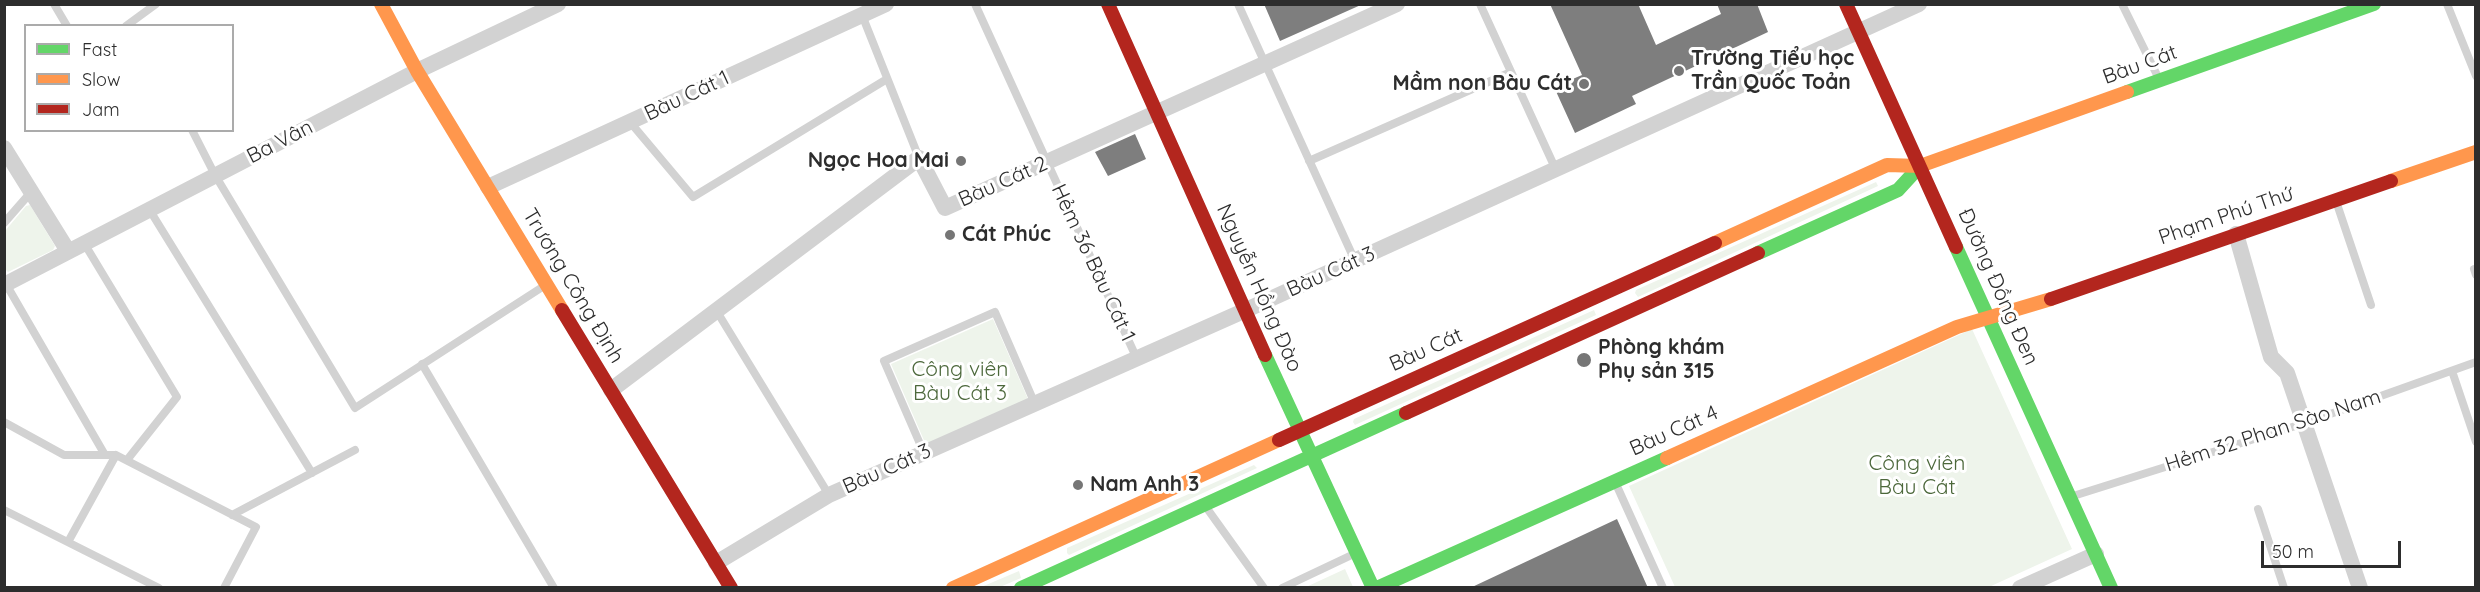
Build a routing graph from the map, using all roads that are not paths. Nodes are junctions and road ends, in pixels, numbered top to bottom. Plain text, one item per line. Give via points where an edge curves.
1 (54, 4) edge
2 (156, 4) edge
3 (381, 4) edge
4 (558, 4) edge
5 (886, 4) edge
6 (975, 4) edge
7 (1108, 4) edge
8 (1238, 4) edge
9 (1397, 4) edge
10 (1480, 4) edge
11 (1846, 4) edge
12 (1919, 4) edge
13 (2122, 4) edge
14 (2374, 4) edge
15 (2447, 4) edge
16 (862, 15) junction
17 (137, 22) edge
18 (66, 24) edge
19 (1859, 33) junction
20 (1266, 64) junction
21 (417, 71) junction
22 (1511, 72) junction
23 (2475, 76) edge
24 (887, 78) junction
25 (2160, 81) junction
26 (1157, 114) junction
27 (630, 122) junction
28 (193, 132) edge
29 (2475, 152) edge
30 (6, 155) edge
31 (919, 158) junction
32 (1309, 161) junction
33 (1047, 162) junction
34 (1920, 166) junction
35 (1556, 170) junction
36 (214, 175) junction
37 (488, 187) junction
38 (32, 191) junction
39 (2336, 200) junction
40 (149, 209) junction
41 (4, 223) edge
42 (2236, 234) junction
43 (84, 243) junction
44 (68, 250) junction
45 (1355, 261) junction
46 (5, 284) edge
47 (546, 284) junction
48 (1611, 289) junction
49 (2371, 305) dead end
50 (717, 310) junction
51 (1246, 310) junction
52 (1623, 315) junction
53 (1989, 318) junction
54 (1137, 358) junction
55 (2475, 362) edge
56 (422, 364) junction
57 (2452, 370) junction
58 (611, 390) junction
59 (1035, 404) junction
60 (4, 422) edge
61 (2305, 423) junction
62 (1299, 431) junction
63 (2475, 441) edge
64 (355, 450) dead end
65 (924, 453) junction
66 (105, 455) junction
67 (116, 455) junction
68 (1311, 456) junction
69 (127, 460) junction
70 (312, 473) junction
71 (1614, 481) junction
72 (829, 495) junction
73 (2070, 497) junction
74 (1204, 504) junction
75 (2258, 509) dead end
76 (4, 510) edge
77 (232, 515) junction
78 (68, 542) junction
79 (1041, 547) junction
80 (1356, 553) junction
81 (2096, 554) junction
82 (716, 563) junction
83 (1053, 573) junction
84 (726, 584) edge
85 (159, 588) edge
86 (224, 588) edge
87 (554, 588) edge
88 (953, 588) edge
89 (1021, 588) edge
90 (1264, 588) edge
91 (1282, 588) edge
92 (1375, 588) edge
93 (1663, 588) edge
94 (2020, 588) edge
95 (2111, 588) edge
96 (2284, 588) edge
97 (2360, 588) edge

1 - 18 lane
2 - 17 lane
3 - 21 street, Trương Công Định
4 - 21 street, Ba Vân
5 - 16 street, Bàu Cát 1
6 - 33 lane, Hẻm 36 Bàu Cát 1
7 - 26 street, Nguyễn Hồng Đào
8 - 20 lane
9 - 20 street, Bàu Cát 2
10 - 22 lane
11 - 19 street, Đường Đồng Đen
12 - 19 street, Bàu Cát 3
13 - 25 lane
14 - 25 street, Bàu Cát
15 - 23 lane
16 - 24 lane
16 - 27 street, Bàu Cát 1
19 - 34 street, Đường Đồng Đen
19 - 35 street, Bàu Cát 3
20 - 26 street, Bàu Cát 2
20 - 32 lane
21 - 36 street, Ba Vân
21 - 37 street, Trương Công Định
22 - 32 lane
22 - 35 lane
24 - 27 lane via 693,196
24 - 31 lane
25 - 34 street, Bàu Cát
26 - 33 street, Bàu Cát 2
26 - 51 street, Nguyễn Hồng Đào
27 - 37 street, Bàu Cát 1
28 - 36 lane
29 - 39 street, Phạm Phú Thứ
30 - 38 street
31 - 33 street, Bàu Cát 2 via 945,208
31 - 50 street
32 - 45 lane
33 - 54 lane, Hẻm 36 Bàu Cát 1
34 - 48 street, Bàu Cát via 1887,165
34 - 52 street, Bàu Cát via 1898,190
34 - 53 street, Đường Đồng Đen
35 - 45 street, Bàu Cát 3
36 - 40 street, Ba Vân
36 - 56 lane via 355,408
37 - 47 street, Trương Công Định
38 - 41 lane
38 - 44 street
39 - 42 street, Phạm Phú Thứ
39 - 49 lane
40 - 43 street, Ba Vân
40 - 70 lane
42 - 53 street, Phạm Phú Thứ
42 - 61 street via 2271,357 2287,373
43 - 44 street, Ba Vân
43 - 69 lane via 177,397
44 - 46 street, Ba Vân
45 - 51 street, Bàu Cát 3
46 - 66 lane
47 - 56 lane
47 - 58 street, Trương Công Định
48 - 52 street
48 - 62 street, Bàu Cát
50 - 58 street
50 - 72 lane
51 - 54 street, Bàu Cát 3
51 - 62 street, Nguyễn Hồng Đào
52 - 68 street, Bàu Cát
53 - 71 street, Bàu Cát 4 via 1957,327
53 - 73 street, Đường Đồng Đen
54 - 59 street, Bàu Cát 3
55 - 57 lane, Hẻm 32 Phan Sào Nam
56 - 87 lane
57 - 61 lane, Hẻm 32 Phan Sào Nam
57 - 63 lane
58 - 82 street, Trương Công Định
59 - 65 street, Bàu Cát 3
59 - 65 lane via 995,312 894,356 884,361
60 - 66 lane via 64,455
61 - 73 lane, Hẻm 32 Phan Sào Nam
61 - 97 street
62 - 68 street, Nguyễn Hồng Đào
62 - 79 street, Bàu Cát
64 - 70 lane
65 - 72 street, Bàu Cát 3
66 - 67 lane
67 - 69 lane
67 - 78 lane
68 - 74 street, Bàu Cát
68 - 80 street, Nguyễn Hồng Đào
69 - 77 lane
70 - 77 lane
71 - 92 street, Bàu Cát 4
71 - 93 lane
72 - 82 street, Bàu Cát 3
73 - 81 street, Đường Đồng Đen
74 - 83 street, Bàu Cát
74 - 90 lane
75 - 96 lane
76 - 78 lane
77 - 86 lane via 256,526
78 - 85 lane
79 - 83 street
79 - 88 street, Bàu Cát
80 - 91 lane
80 - 92 street, Nguyễn Hồng Đào
81 - 94 street
81 - 95 street, Đường Đồng Đen
82 - 84 street, Trương Công Định
83 - 89 street, Bàu Cát

